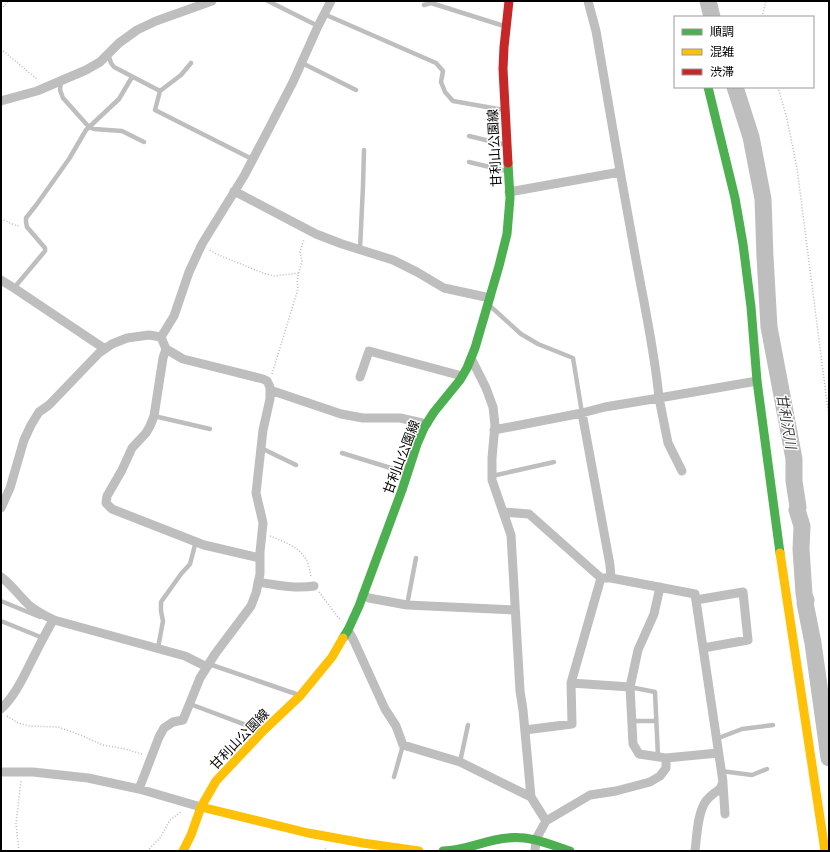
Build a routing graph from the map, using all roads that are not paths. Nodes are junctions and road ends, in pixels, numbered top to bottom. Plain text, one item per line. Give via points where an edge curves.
1 (212, 1) edge
2 (268, 1) edge
3 (331, 1) edge
4 (509, 1) edge
5 (588, 1) edge
6 (424, 6) dead end
7 (324, 14) junction
8 (318, 26) junction
9 (506, 27) junction
10 (108, 54) junction
11 (191, 63) dead end
12 (302, 63) junction
13 (132, 77) junction
14 (61, 81) junction
15 (708, 88) edge
16 (356, 90) dead end
17 (160, 91) junction
18 (1, 101) edge
19 (506, 110) junction
20 (89, 127) junction
21 (469, 136) dead end
22 (144, 142) dead end
23 (507, 145) junction
24 (364, 150) dead end
25 (252, 159) junction
26 (469, 162) dead end
27 (508, 172) junction
28 (620, 172) junction
29 (234, 191) junction
30 (509, 192) junction
31 (360, 250) junction
32 (1, 280) edge
33 (14, 288) junction
34 (489, 301) junction
35 (161, 337) junction
36 (105, 349) junction
37 (166, 349) junction
38 (471, 358) junction
39 (462, 376) junction
40 (360, 377) dead end
41 (757, 381) junction
42 (269, 386) junction
43 (659, 398) junction
44 (582, 413) junction
45 (154, 416) junction
46 (427, 424) junction
47 (210, 429) dead end
48 (494, 430) junction
49 (262, 448) junction
50 (342, 453) dead end
51 (554, 462) dead end
52 (296, 465) dead end
53 (682, 471) dead end
54 (408, 473) junction
55 (492, 476) junction
56 (1, 508) edge
57 (503, 512) junction
58 (196, 542) junction
59 (260, 558) junction
60 (416, 558) dead end
61 (600, 578) junction
62 (611, 578) junction
63 (3, 580) edge
64 (258, 582) junction
65 (314, 586) road end
66 (660, 587) junction
67 (362, 595) junction
68 (696, 600) junction
69 (1, 601) edge
70 (407, 605) junction
71 (515, 610) junction
72 (53, 621) junction
73 (1, 622) edge
74 (348, 630) junction
75 (43, 638) junction
76 (158, 648) junction
77 (703, 648) junction
78 (208, 665) junction
79 (571, 683) junction
80 (630, 687) junction
81 (300, 696) junction
82 (190, 704) junction
83 (3, 712) edge
84 (632, 721) junction
85 (656, 721) junction
86 (468, 725) dead end
87 (773, 725) dead end
88 (525, 730) junction
89 (263, 731) junction
90 (716, 739) junction
91 (403, 745) junction
92 (718, 753) junction
93 (662, 757) junction
94 (460, 762) junction
95 (767, 769) dead end
96 (721, 771) junction
97 (1, 772) edge
98 (394, 777) dead end
99 (723, 782) junction
100 (139, 788) junction
101 (531, 797) junction
102 (201, 807) junction
103 (725, 814) dead end
104 (546, 820) junction
105 (536, 839) junction
106 (183, 851) edge
107 (419, 851) edge
108 (443, 851) edge
109 (535, 851) edge
110 (570, 851) edge
111 (695, 851) edge
112 (825, 851) edge

1 - 10 street via 137,30
2 - 8 lane
3 - 7 street
4 - 9 street, 甘利山公園線
5 - 28 street via 596,31
6 - 9 lane via 431,3
7 - 8 street
7 - 19 lane via 436,63 443,71 441,82 444,92 453,101
8 - 12 street
9 - 19 street, 甘利山公園線 via 503,68
10 - 13 lane via 114,67
10 - 14 street via 100,62
11 - 17 lane via 181,75
12 - 16 lane
12 - 25 street
13 - 17 lane
13 - 20 lane via 119,99
14 - 18 street
14 - 20 lane via 60,90 63,98
15 - 41 street via 735,198 743,244 752,307
17 - 25 lane via 155,110
19 - 23 street, 甘利山公園線
20 - 22 lane via 122,131
20 - 33 lane via 26,218 27,227 45,251
21 - 23 lane
23 - 27 street, 甘利山公園線
24 - 31 lane
25 - 29 street
26 - 27 lane
27 - 30 street, 甘利山公園線
28 - 30 street
28 - 43 street
29 - 31 street via 307,229
29 - 35 street via 202,244 188,272 174,316
30 - 34 street, 甘利山公園線 via 507,234
31 - 34 street via 393,260 444,288
32 - 33 street
33 - 36 street
34 - 38 street, 甘利山公園線
34 - 44 lane via 522,334 538,344 573,358
35 - 36 street via 127,338
35 - 37 street
36 - 56 street via 39,412 24,440 10,488
37 - 42 street via 183,359 263,379
37 - 45 street
38 - 39 street, 甘利山公園線
38 - 48 street via 493,407
39 - 40 street via 369,352
39 - 46 street, 甘利山公園線
41 - 43 street
41 - 112 street via 782,568
42 - 46 street via 341,414 363,418 400,418
42 - 49 street via 270,399
43 - 44 street
43 - 53 street via 668,443
44 - 48 street
44 - 62 street
45 - 47 lane
45 - 58 street via 146,433 132,448 107,496 106,503 112,509
46 - 54 street, 甘利山公園線
48 - 55 street
49 - 52 lane
49 - 59 street via 256,493 263,523
50 - 54 lane
51 - 55 lane
54 - 67 street, 甘利山公園線
55 - 57 street
57 - 61 street via 529,514
57 - 71 street via 511,535
58 - 59 street
58 - 76 lane via 190,564 161,602 163,621
59 - 64 street
60 - 70 lane
61 - 62 street
61 - 79 street
62 - 66 street
63 - 72 street via 31,607
64 - 65 street via 305,588
64 - 78 street via 251,606
66 - 68 street via 695,594
66 - 80 street via 654,614 638,650
67 - 70 street
67 - 74 street, 甘利山公園線
68 - 77 street
68 - 77 street via 743,592 748,640
69 - 72 lane
70 - 71 street
71 - 88 street
72 - 75 street
72 - 76 street
73 - 75 lane
74 - 81 street, 甘利山公園線 via 332,657
74 - 91 street
75 - 83 street
76 - 78 street
77 - 90 street
78 - 81 lane
78 - 82 street
79 - 80 street
79 - 88 street via 572,724
80 - 84 street
80 - 85 lane via 655,692
81 - 89 street, 甘利山公園線
82 - 89 lane
82 - 100 street via 183,720 173,722 164,728
84 - 85 lane
84 - 93 street via 633,744 638,754
85 - 93 lane
86 - 94 lane
87 - 90 lane via 742,729
88 - 101 street
89 - 102 street, 甘利山公園線 via 216,781
90 - 92 street
91 - 94 street
91 - 98 lane
92 - 93 street
92 - 96 street
93 - 104 street via 666,768 660,776 650,782 590,795
94 - 101 street
95 - 96 lane via 752,775
96 - 99 street
97 - 100 street via 33,772 88,778
99 - 103 street
99 - 111 street via 720,790 713,793 704,803
100 - 102 street
101 - 104 street
102 - 106 street, 甘利山公園線
102 - 107 street via 308,833
104 - 105 street
105 - 108 street via 507,837 458,850
105 - 109 street
105 - 110 street

